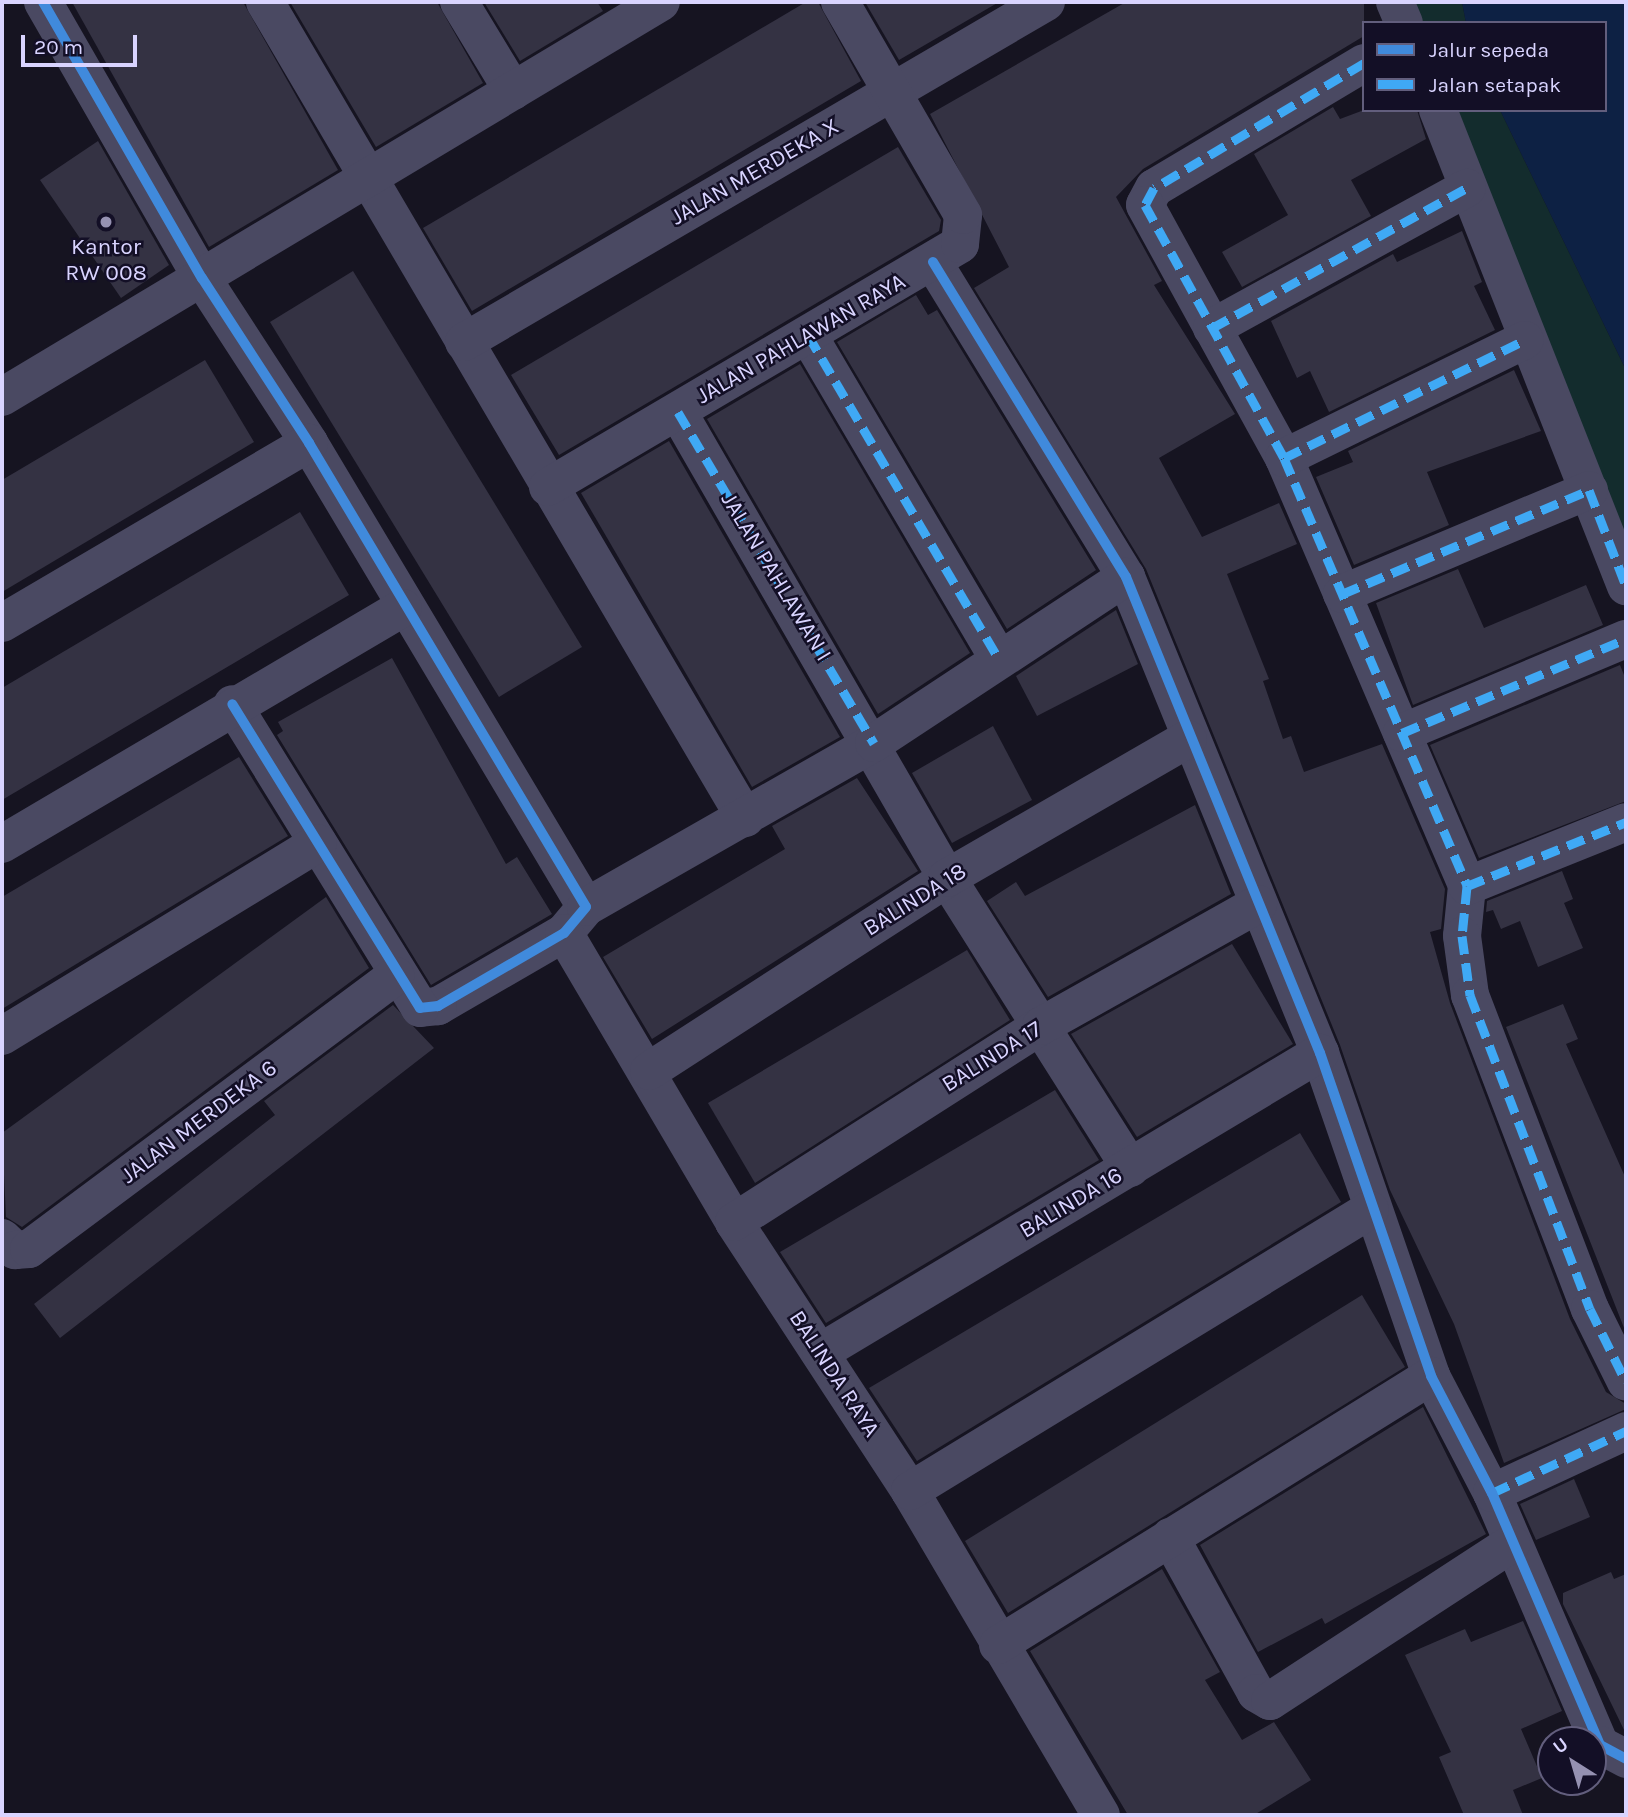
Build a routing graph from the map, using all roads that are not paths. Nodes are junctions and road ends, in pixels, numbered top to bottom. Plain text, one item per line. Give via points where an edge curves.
1 (43, 2) edge
2 (265, 2) edge
3 (460, 2) edge
4 (840, 2) edge
5 (1046, 2) edge
6 (1395, 2) edge
7 (650, 5) edge
8 (1403, 21) edge
9 (1362, 64) edge
10 (513, 91) junction
11 (892, 92) junction
12 (1439, 112) edge
13 (367, 176) junction
14 (1467, 188) junction
15 (933, 262) junction
16 (202, 278) junction
17 (1212, 328) junction
18 (808, 335) junction
19 (1525, 340) junction
20 (464, 342) junction
21 (2, 397) edge
22 (678, 412) junction
23 (309, 443) junction
24 (1284, 458) junction
25 (548, 487) junction
26 (1589, 490) junction
27 (1126, 577) junction
28 (1626, 586) edge
29 (1342, 594) junction
30 (403, 608) junction
31 (2, 623) edge
32 (1626, 639) edge
33 (998, 657) junction
34 (232, 704) junction
35 (1402, 733) junction
36 (1188, 739) junction
37 (874, 743) junction
38 (745, 818) junction
39 (1626, 822) edge
40 (318, 843) junction
41 (2, 844) edge
42 (947, 878) junction
43 (1467, 886) junction
44 (1258, 904) junction
45 (575, 920) junction
46 (395, 976) junction
47 (1041, 1026) junction
48 (2, 1036) edge
49 (1320, 1053) junction
50 (649, 1071) junction
51 (1130, 1168) junction
52 (1370, 1210) junction
53 (734, 1222) junction
54 (2, 1238) edge
55 (821, 1352) junction
56 (1431, 1376) junction
57 (1626, 1382) edge
58 (1626, 1431) edge
59 (910, 1491) junction
60 (1492, 1493) junction
61 (1170, 1537) junction
62 (1511, 1544) junction
63 (998, 1645) junction
64 (1626, 1759) edge
65 (1101, 1815) edge

1 - 16 street, BALINDA RAYA
2 - 13 street
3 - 10 street
4 - 11 street, JALAN PAHLAWAN RAYA
5 - 11 street, JALAN MERDEKA X
6 - 8 street
7 - 10 street
9 - 17 street via 1147,196 1145,205
10 - 13 street
11 - 15 street, JALAN PAHLAWAN RAYA via 962,215 960,244
11 - 20 street, JALAN MERDEKA X
12 - 14 street
13 - 16 street
13 - 20 street
14 - 17 street
14 - 19 street
15 - 18 street, JALAN PAHLAWAN RAYA
15 - 27 street
16 - 21 street
16 - 23 street, BALINDA RAYA
17 - 24 street
18 - 22 street, JALAN PAHLAWAN RAYA
18 - 33 street
19 - 24 street
19 - 26 street
20 - 25 street
22 - 25 street, JALAN PAHLAWAN RAYA
22 - 37 street, JALAN PAHLAWAN I
23 - 30 street, BALINDA RAYA
23 - 31 street
24 - 29 street
25 - 38 street
26 - 28 street
26 - 29 street
27 - 33 street
27 - 36 street
29 - 35 street
30 - 34 street
30 - 45 street, BALINDA RAYA
32 - 35 street
33 - 37 street
34 - 40 street
34 - 41 street
35 - 43 street
36 - 42 street, BALINDA 18
36 - 44 street
37 - 38 street
37 - 42 street, JALAN PAHLAWAN I
38 - 45 street
39 - 43 street
40 - 46 street
40 - 48 street
42 - 47 street, JALAN PAHLAWAN I
42 - 50 street, BALINDA 18
43 - 57 street via 1462,936 1470,995 1590,1310
44 - 47 street, BALINDA 17
44 - 49 street
45 - 46 street via 429,1010 420,1008
45 - 50 street, BALINDA RAYA
46 - 54 street, JALAN MERDEKA 6 via 29,1249 15,1250
47 - 51 street, JALAN PAHLAWAN I
47 - 53 street, BALINDA 17
49 - 51 street, BALINDA 16
49 - 52 street
50 - 53 street, BALINDA RAYA
51 - 55 street, BALINDA 16
52 - 56 street
52 - 59 street
53 - 55 street, BALINDA RAYA
55 - 59 street, BALINDA RAYA
56 - 60 street
56 - 61 street
58 - 60 street
59 - 63 street, BALINDA RAYA
60 - 62 street
61 - 62 street via 1256,1693 1270,1701
61 - 63 street
62 - 64 street via 1600,1745
63 - 65 street, BALINDA RAYA

